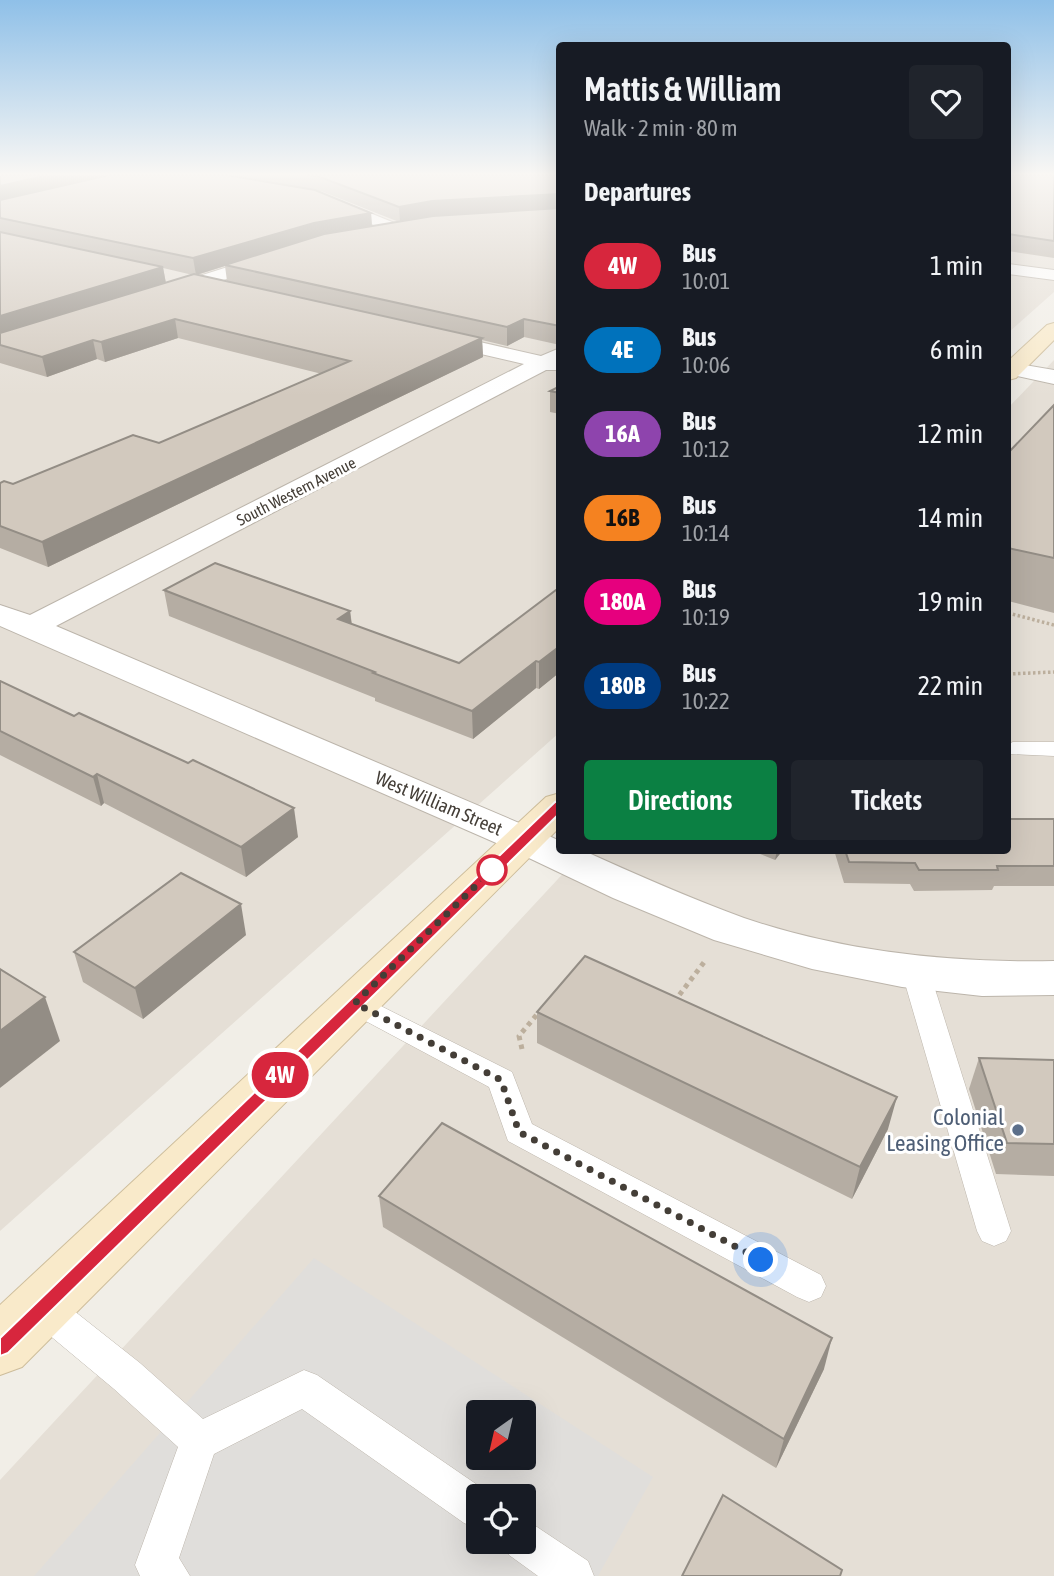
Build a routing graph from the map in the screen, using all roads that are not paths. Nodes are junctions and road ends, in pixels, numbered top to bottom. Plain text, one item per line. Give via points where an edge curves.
1 (290, 253) edge
2 (1011, 269) edge
3 (156, 274) edge
4 (1054, 275) edge
5 (196, 283) junction
6 (236, 292) edge
7 (149, 298) edge
8 (1054, 329) edge
9 (410, 332) edge
10 (555, 361) edge
11 (1011, 370) edge
12 (1011, 371) edge
13 (1054, 377) edge
14 (16, 620) edge
15 (1013, 749) dead end
16 (1054, 749) edge
17 (556, 809) edge
18 (524, 840) junction
19 (916, 973) junction
20 (1054, 978) edge
21 (355, 1003) junction
22 (994, 1231) dead end
23 (809, 1286) dead end
24 (41, 1307) junction
25 (0, 1346) edge
26 (199, 1441) junction
27 (466, 1501) edge
28 (536, 1550) edge
29 (169, 1576) edge
30 (573, 1576) edge

1 - 5 street
2 - 4 street
3 - 5 street
5 - 6 street
5 - 7 street
8 - 11 main road
9 - 10 street
10 - 14 street, South Western Avenue
12 - 13 street
14 - 18 street, West William Street
15 - 16 lane
17 - 18 main road
18 - 19 street, West William Street via 730,929 812,953
18 - 21 main road
19 - 20 street, West William Street via 982,979
19 - 22 lane
21 - 23 lane via 501,1080 519,1132
21 - 24 main road
24 - 25 main road
24 - 26 lane
26 - 27 lane via 304,1388
26 - 29 lane via 156,1565
28 - 30 lane

